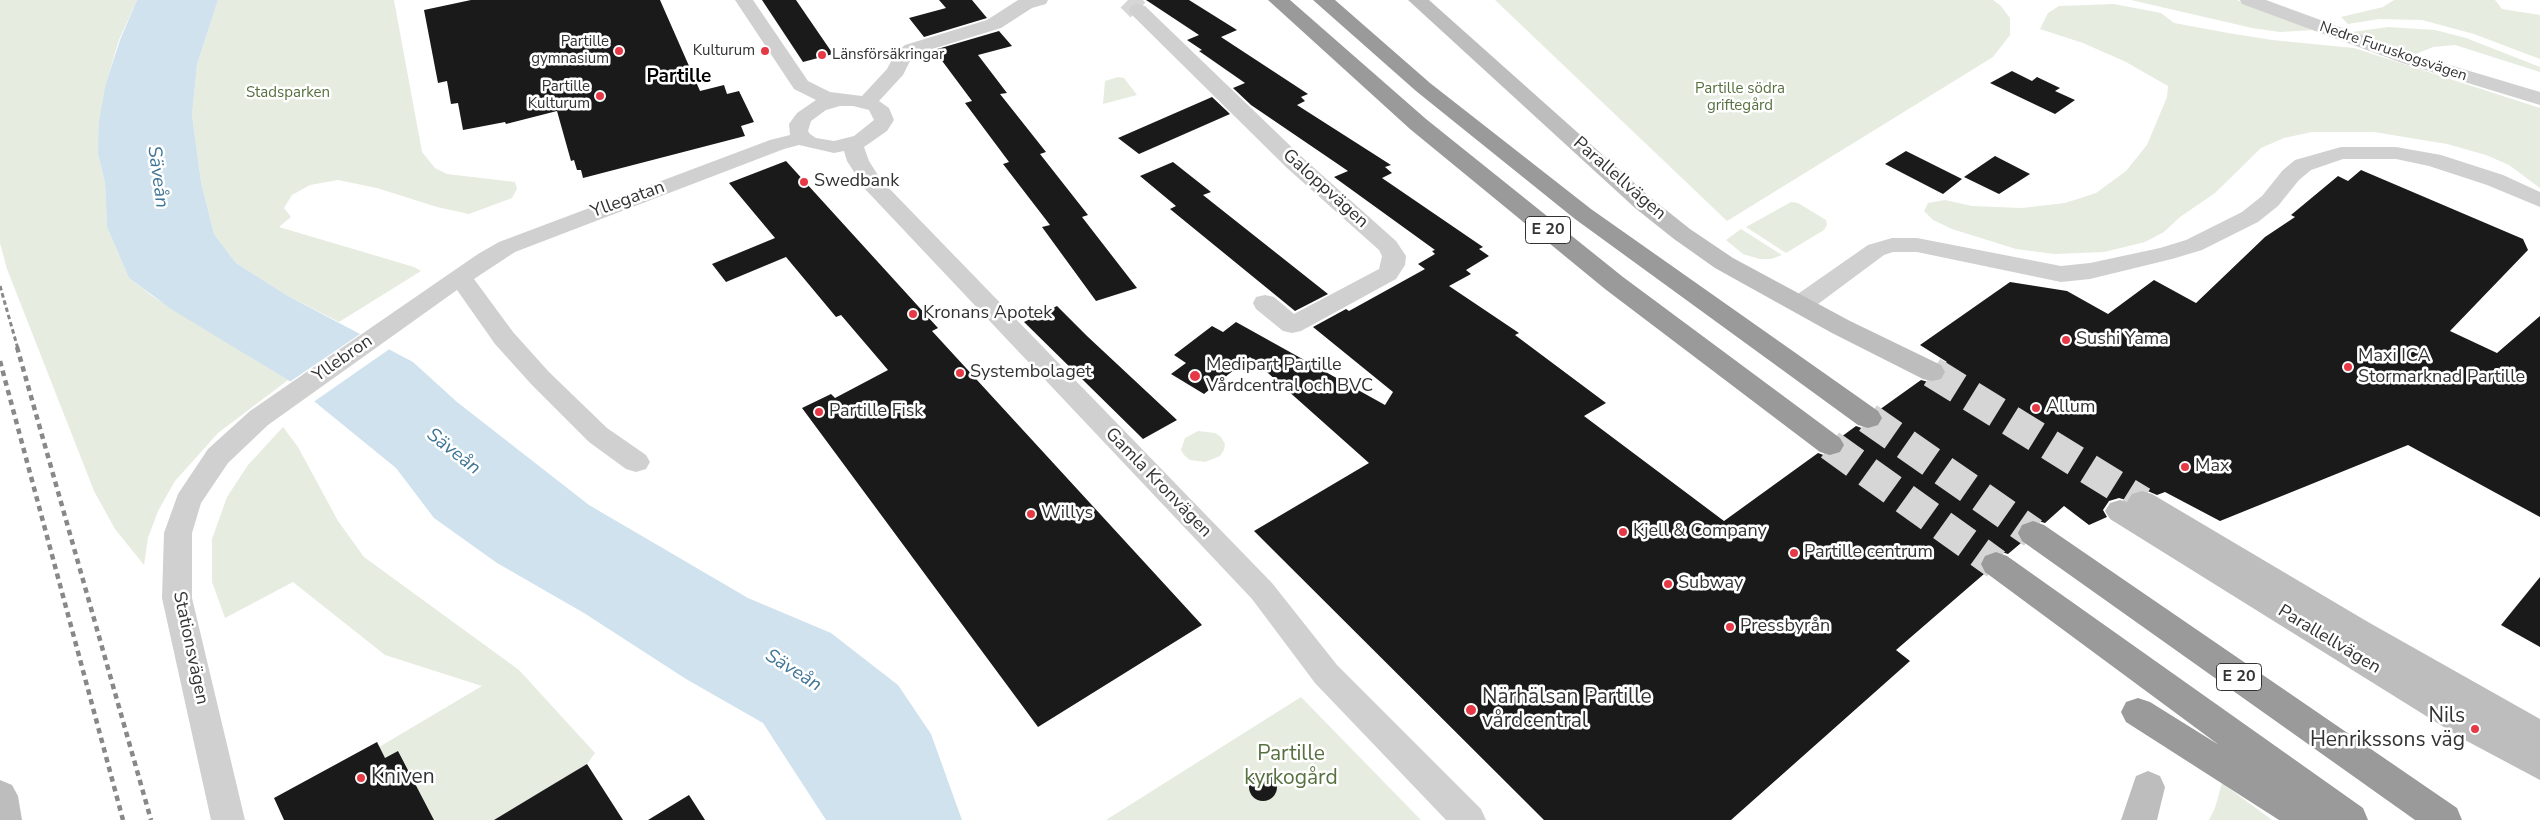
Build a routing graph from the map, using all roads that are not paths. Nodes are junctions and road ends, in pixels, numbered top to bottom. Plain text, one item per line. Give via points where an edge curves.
1 (730, 0) edge
2 (744, 0) edge
3 (1039, 0) edge
4 (1278, 0) edge
5 (1323, 0) edge
6 (1418, 0) edge
7 (2249, 0) edge
8 (1138, 10) tunnel mouth
9 (2540, 99) edge
10 (838, 100) junction
11 (867, 102) junction
12 (803, 127) junction
13 (852, 144) junction
14 (2540, 200) edge
15 (461, 278) junction
16 (1264, 303) dead end
17 (1801, 304) junction
18 (398, 321) joint
19 (1925, 377) tunnel mouth
20 (288, 397) joint
21 (1868, 418) tunnel mouth
22 (1830, 445) tunnel mouth
23 (636, 462) dead end
24 (2033, 533) tunnel mouth
25 (1996, 564) tunnel mouth
26 (2138, 712) dead end
27 (2540, 736) edge
28 (2540, 765) edge
29 (2148, 787) dead end
30 (228, 820) edge
31 (1469, 820) edge
32 (2139, 820) edge
33 (2310, 820) edge
34 (2350, 820) edge
35 (2444, 820) edge

1 - 12 street via 800,107
2 - 10 street via 801,86
3 - 11 street via 1025,4 994,24 947,36 912,50 903,56 896,72
4 - 22 highway, E 20 via 1494,187 1614,283
5 - 21 highway, E 20 via 1423,87 1583,214
6 - 17 street, Parallellvägen via 1649,208 1724,263
7 - 9 street, Nedre Furuskogsvägen via 2409,59
8 - 16 street, Galoppvägen via 1295,163 1388,246 1394,256 1394,265 1388,274 1292,325
10 - 11 street
10 - 12 street via 818,106
11 - 13 street via 882,112 884,120 873,135
12 - 13 street via 821,146
12 - 15 street, Yllegatan via 776,144 508,246
13 - 31 street, Gamla Kronvägen via 858,161 873,184 1262,591 1326,674
14 - 17 street via 2495,180 2433,160 2396,153 2340,153 2303,165 2291,174 2270,202 2250,217 2194,245 2164,254 2090,271 2061,274 1917,245 1892,245 1876,250
15 - 18 street, Yllegatan
15 - 23 street via 504,338 540,378 598,435
17 - 19 street, Parallellvägen
18 - 20 street, Yllebron
20 - 30 street, Stationsvägen via 259,418 218,456 188,501 178,533 177,598
24 - 35 highway, E 20
25 - 34 highway
26 - 33 highway
27 - 28 street, Parallellvägen via 2131,507 2475,729
29 - 32 street

